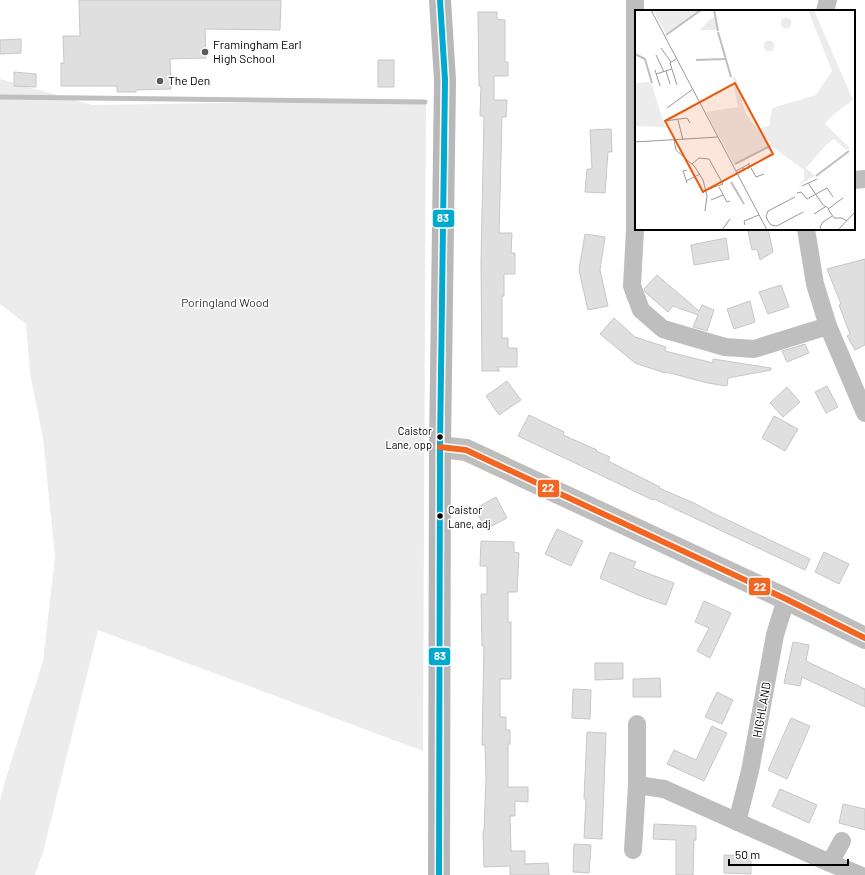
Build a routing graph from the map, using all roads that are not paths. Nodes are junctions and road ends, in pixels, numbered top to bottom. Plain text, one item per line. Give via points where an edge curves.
1 (440, 0) edge
2 (635, 0) edge
3 (865, 179) edge
4 (855, 180) edge
5 (806, 230) edge
6 (828, 326) junction
7 (865, 413) edge
8 (440, 447) junction
9 (786, 599) junction
10 (865, 638) edge
11 (637, 724) dead end
12 (637, 785) junction
13 (737, 822) junction
14 (842, 841) dead end
15 (633, 850) dead end
16 (830, 863) junction
17 (439, 875) edge
18 (860, 875) edge

1 - 8 main road via 445,80
2 - 6 street via 635,215 632,286 641,310 663,330 725,348 754,349
3 - 4 street
5 - 6 street via 815,284
6 - 7 street
8 - 9 street via 466,450
8 - 17 main road
9 - 10 street
9 - 13 street, HIGHLAND via 775,635 750,771
11 - 12 street
12 - 13 street via 664,789
12 - 15 street
13 - 16 street
14 - 16 street
16 - 18 street

